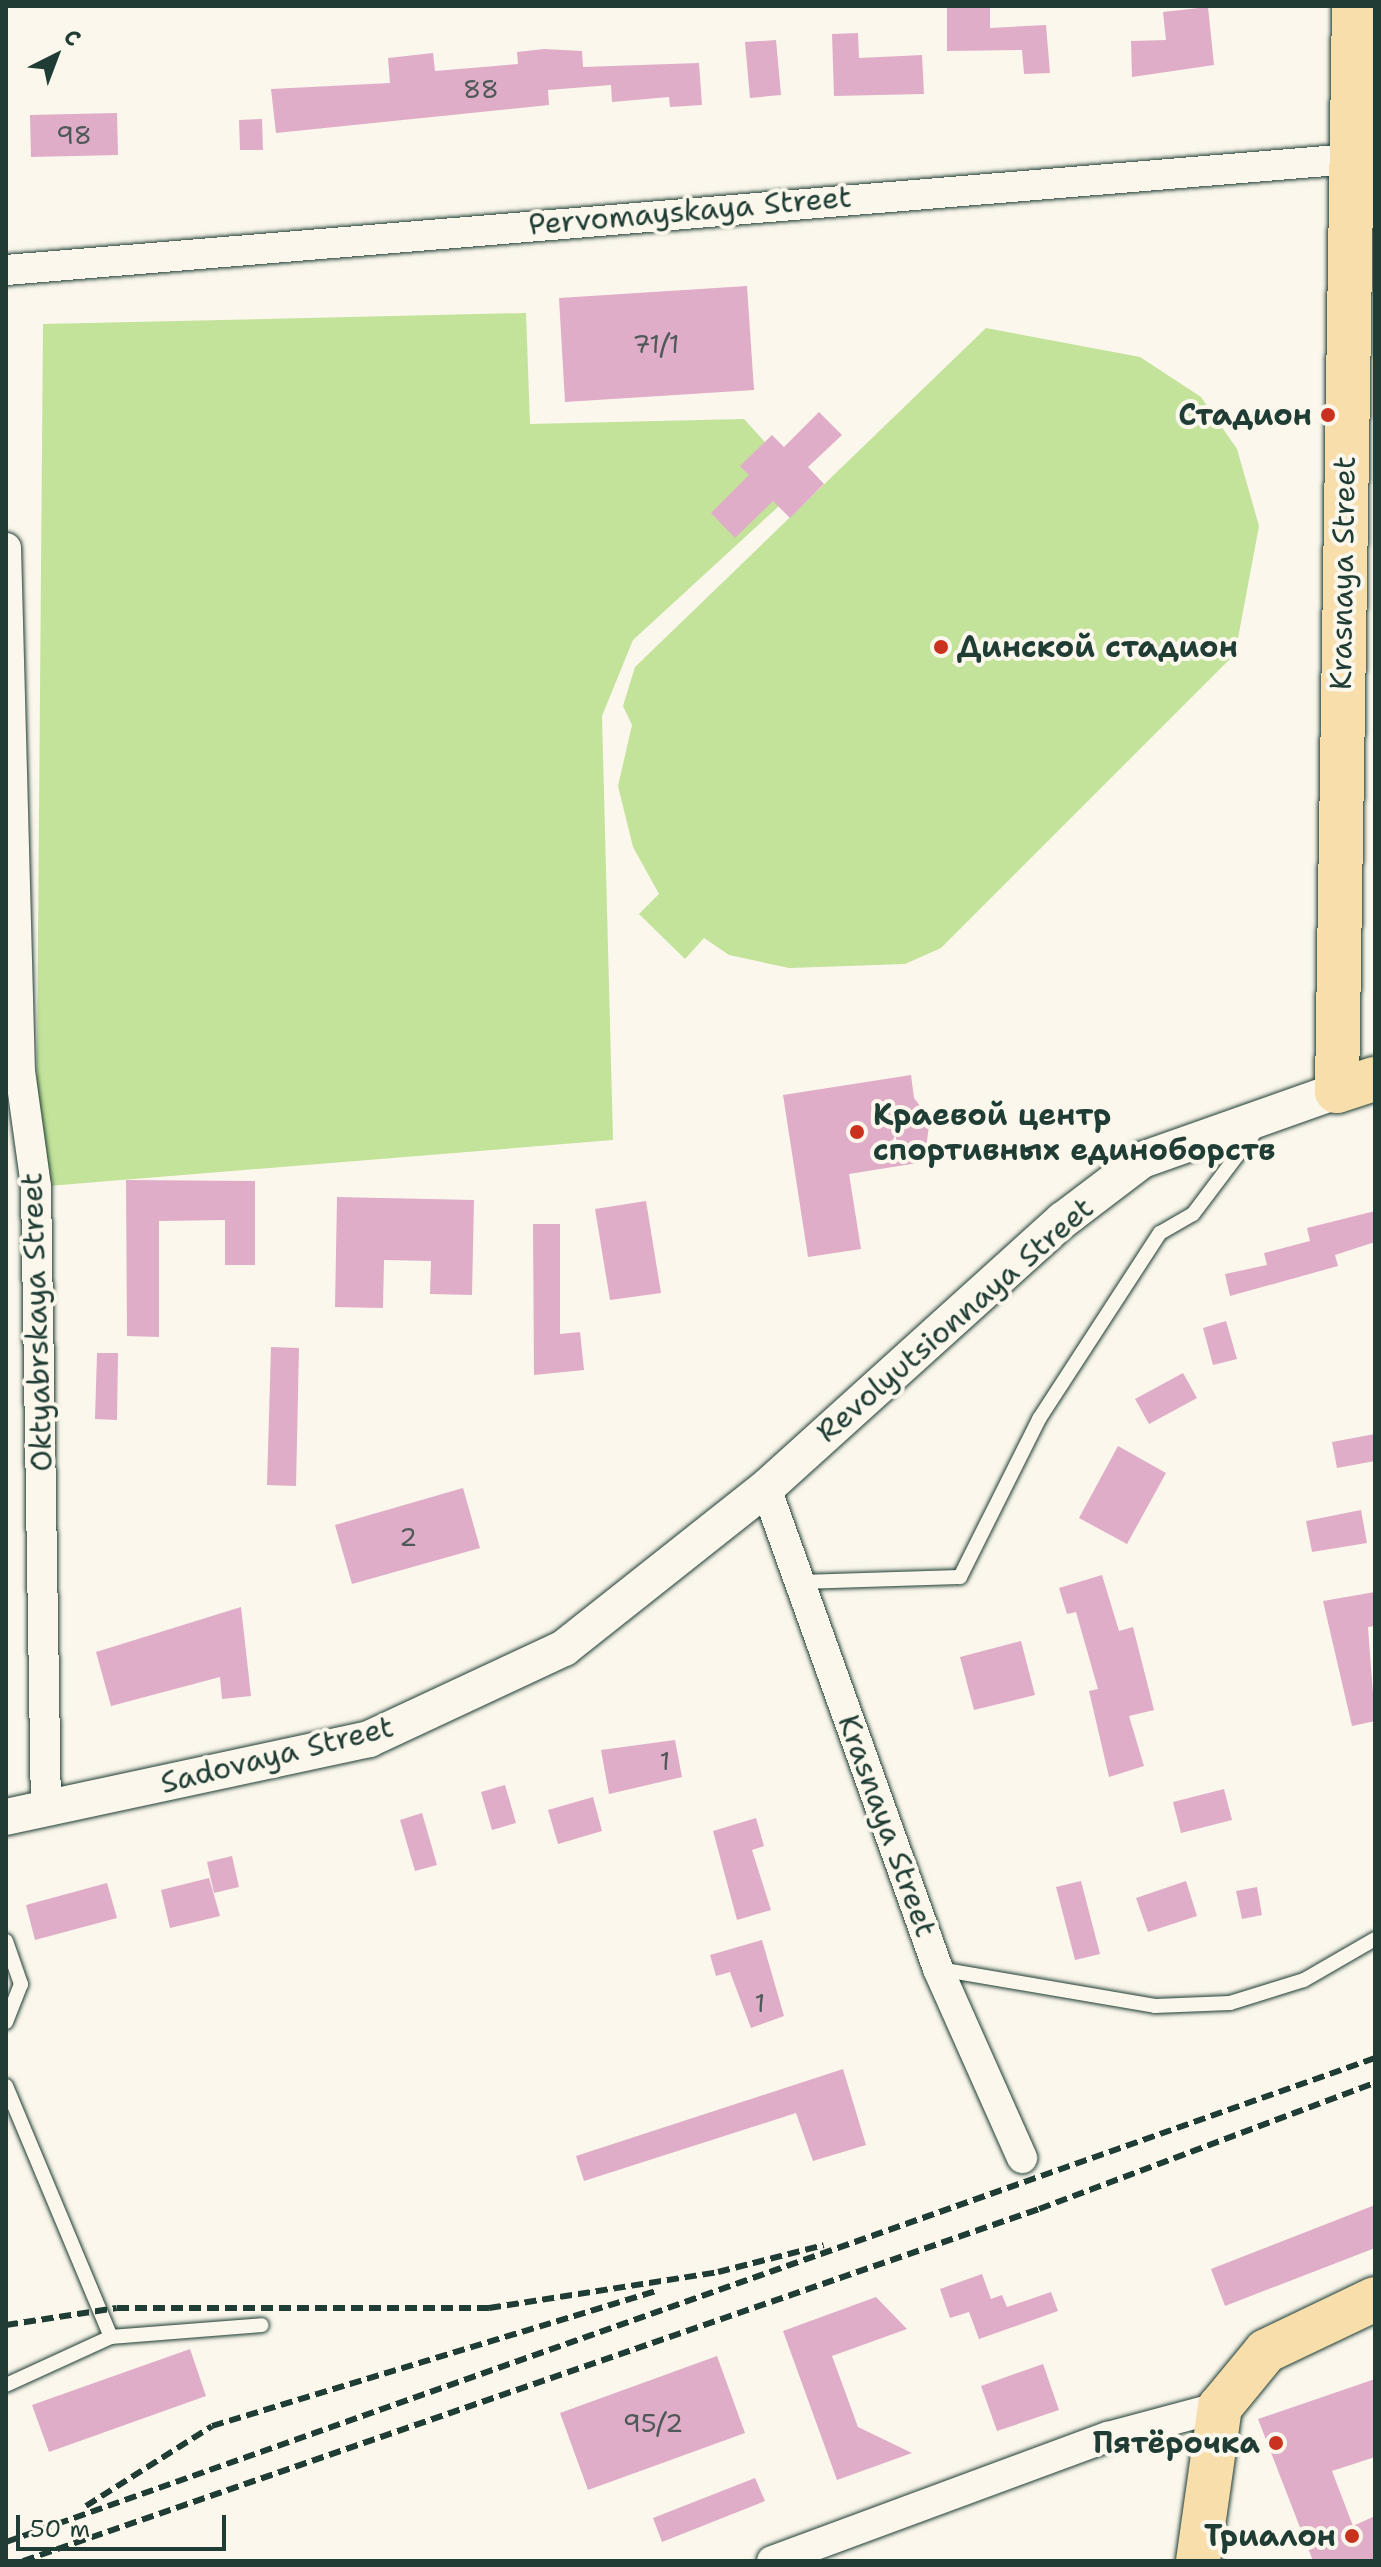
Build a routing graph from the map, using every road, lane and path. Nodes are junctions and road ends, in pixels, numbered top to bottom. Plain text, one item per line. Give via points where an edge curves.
1 (1354, 6) edge
2 (1362, 158) edge
3 (6, 270) edge
4 (6, 548) edge
5 (13, 1071) edge
6 (1356, 1085) edge
7 (1267, 1116) junction
8 (766, 1488) junction
9 (800, 1582) junction
10 (46, 1809) junction
11 (6, 1817) edge
12 (1375, 1939) edge
13 (6, 1941) edge
14 (938, 1969) junction
15 (6, 2022) edge
16 (6, 2086) edge
17 (1022, 2158) dead end
18 (1375, 2299) edge
19 (262, 2325) dead end
20 (111, 2337) junction
21 (6, 2385) edge
22 (1220, 2407) junction
23 (772, 2561) edge
24 (1198, 2561) edge

1 - 2 main road, Krasnaya Street
2 - 3 street, Pervomayskaya Street
2 - 6 main road, Krasnaya Street
4 - 5 street, Oktyabrskaya Street
5 - 10 street, Oktyabrskaya Street via 36,1187
6 - 7 street, Revolyutsionnaya Street
7 - 8 street, Revolyutsionnaya Street via 1142,1160 1063,1220
7 - 9 lane via 1193,1214 1160,1233 1039,1419 960,1577
8 - 9 street, Krasnaya Street
8 - 10 street, Sadovaya Street via 564,1648 460,1701 369,1739
9 - 14 street, Krasnaya Street
10 - 11 street, Sadovaya Street
12 - 14 lane via 1304,1980 1230,2003 1155,2006
13 - 15 lane via 21,1984
14 - 17 street, Krasnaya Street
16 - 20 lane
18 - 22 main road via 1266,2351
19 - 20 lane
20 - 21 lane
22 - 23 street via 1108,2437
22 - 24 main road

